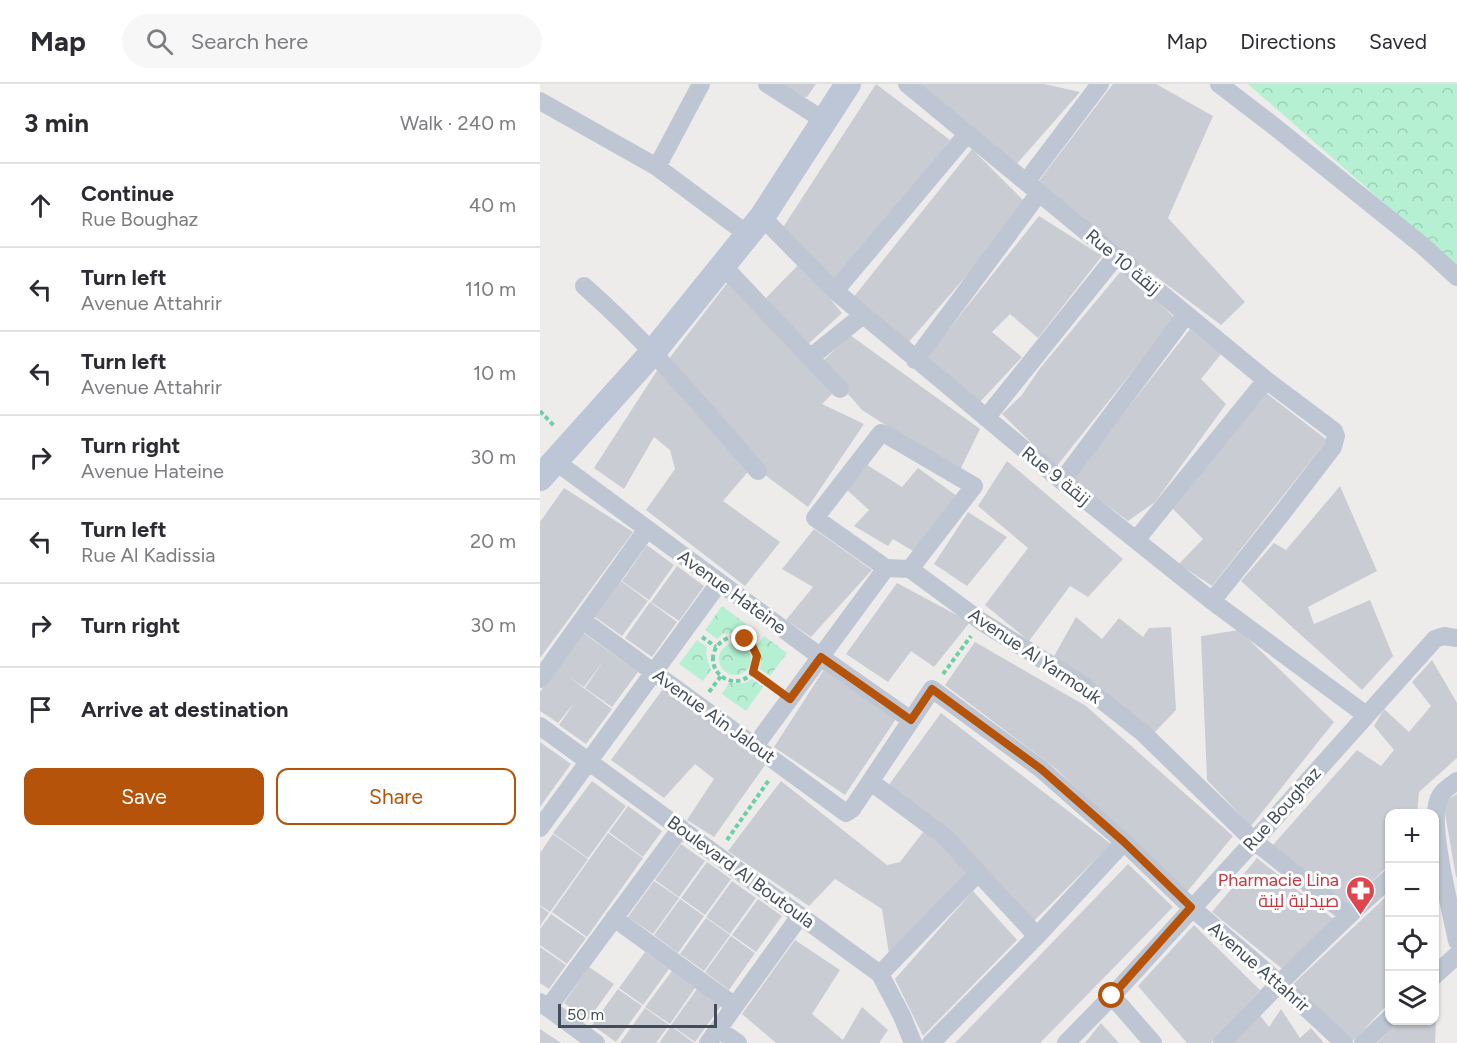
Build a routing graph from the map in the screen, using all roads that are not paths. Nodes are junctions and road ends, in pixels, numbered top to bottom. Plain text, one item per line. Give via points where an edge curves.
1 (701, 84) edge
2 (766, 84) edge
3 (848, 84) edge
4 (907, 84) edge
5 (1100, 84) edge
6 (1219, 84) edge
7 (540, 101) edge
8 (825, 121) junction
9 (968, 134) junction
10 (657, 167) junction
11 (1032, 188) junction
12 (755, 226) junction
13 (1116, 256) junction
14 (724, 267) junction
15 (1457, 277) edge
16 (584, 286) dead end
17 (836, 291) junction
18 (862, 315) junction
19 (1186, 315) junction
20 (653, 352) junction
21 (811, 357) junction
22 (915, 360) junction
23 (1266, 380) junction
24 (840, 389) dead end
25 (986, 418) junction
26 (547, 469) edge
27 (758, 471) dead end
28 (1062, 481) junction
29 (647, 529) junction
30 (1136, 540) junction
31 (886, 568) junction
32 (910, 569) junction
33 (719, 583) junction
34 (1212, 601) junction
35 (582, 620) junction
36 (1456, 635) edge
37 (821, 657) junction
38 (654, 672) junction
39 (540, 680) edge
40 (1366, 715) junction
41 (911, 720) junction
42 (540, 726) edge
43 (755, 746) junction
44 (589, 762) junction
45 (1457, 781) edge
46 (871, 782) junction
47 (1437, 809) edge
48 (540, 828) edge
49 (681, 828) junction
50 (1254, 841) junction
51 (1124, 842) junction
52 (1439, 856) edge
53 (978, 873) junction
54 (1385, 882) edge
55 (1191, 907) junction
56 (1347, 915) junction
57 (800, 916) junction
58 (614, 918) junction
59 (1037, 936) junction
60 (1457, 941) edge
61 (1457, 955) edge
62 (1439, 971) edge
63 (880, 974) junction
64 (1279, 982) junction
65 (1112, 996) junction
66 (544, 1005) edge
67 (735, 1006) junction
68 (1385, 1022) edge
69 (713, 1036) edge
70 (596, 1043) edge
71 (738, 1043) edge
72 (913, 1043) edge
73 (931, 1043) edge
74 (1066, 1043) edge
75 (1153, 1043) edge
76 (1222, 1043) edge
77 (1344, 1043) edge
78 (1363, 1043) edge

1 - 10 street
2 - 8 street
3 - 8 street
4 - 9 street, Rue 10 زنقة
5 - 11 street
6 - 15 street
7 - 10 street, Rue 9 زنقة
8 - 12 street
9 - 11 street, Rue 10 زنقة
9 - 17 street
10 - 12 street, Rue 9 زنقة
11 - 13 street, Rue 10 زنقة
11 - 22 street
12 - 14 street
12 - 17 street, Rue 9 زنقة
13 - 19 street, Rue 10 زنقة
13 - 25 street
14 - 20 street
14 - 21 street
16 - 20 street
17 - 18 street, Rue 9 زنقة
18 - 21 street
18 - 22 street, Rue 9 زنقة
19 - 23 street, Rue 10 زنقة
19 - 28 street
20 - 26 street
20 - 27 street
21 - 24 street
22 - 25 street, Rue 9 زنقة
23 - 30 street
23 - 34 street, Rue 10 زنقة via 1332,428 1335,440
25 - 28 street, Rue 9 زنقة
26 - 29 street, Avenue Hateine
28 - 30 street, Rue 9 زنقة
29 - 33 street, Avenue Hateine
29 - 35 street
30 - 34 street, Rue 9 زنقة
31 - 32 street
31 - 32 street via 815,518 881,433 974,486
31 - 37 street
32 - 50 street, Avenue Al Yarmouk via 982,622 1080,683 1143,733
33 - 37 street, Avenue Hateine
33 - 38 street
34 - 40 street, Rue 9 زنقة
35 - 38 street, Avenue Ain Jalout
35 - 39 street
36 - 40 street, Rue Boughaz via 1435,639
37 - 41 street, Avenue Hateine
37 - 43 street
38 - 43 street, Avenue Ain Jalout
38 - 44 street
40 - 50 street, Rue Boughaz
41 - 46 street
41 - 51 street, Avenue Attahrir via 932,689 1041,769
42 - 44 street, Boulevard Al Boutoula
43 - 46 street, Avenue Ain Jalout via 846,813
44 - 48 street
44 - 49 street, Boulevard Al Boutoula
45 - 47 street via 1445,790
46 - 53 street via 944,836
49 - 57 street, Boulevard Al Boutoula
49 - 58 street
50 - 55 street, Rue Boughaz
50 - 56 street, Avenue Al Yarmouk
51 - 55 street, Avenue Attahrir
51 - 59 street
52 - 60 street
53 - 59 street
53 - 63 street
54 - 56 street
55 - 64 street, Avenue Attahrir
55 - 65 street, Rue Boughaz
56 - 64 street
57 - 63 street, Boulevard Al Boutoula
57 - 67 street
58 - 66 street
58 - 67 street
59 - 73 street
61 - 62 street
63 - 72 street, Boulevard Al Boutoula
64 - 76 street
64 - 77 street, Avenue Attahrir
65 - 74 street, Rue Boughaz
65 - 75 street
66 - 70 street
67 - 69 street
68 - 78 street
69 - 71 street

